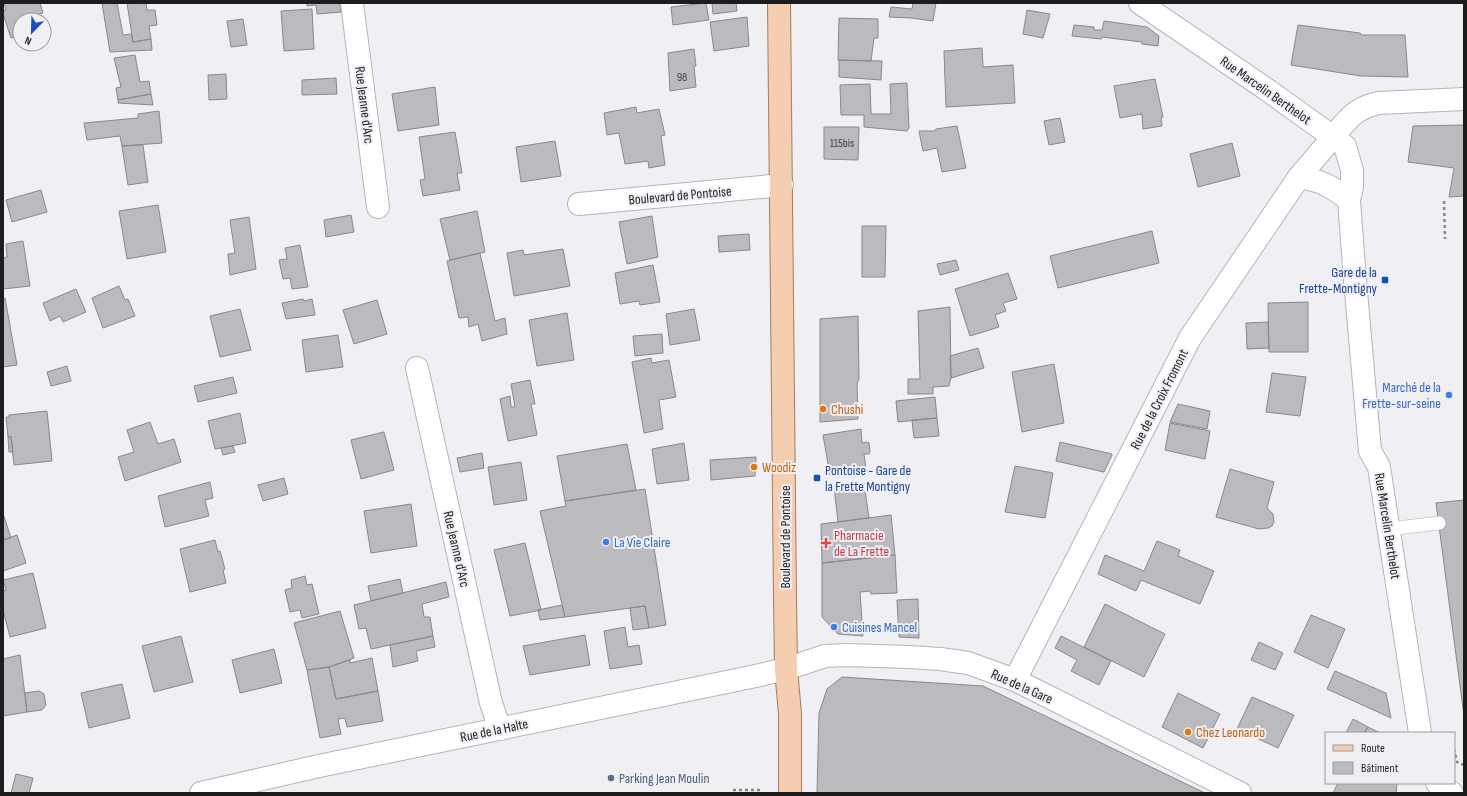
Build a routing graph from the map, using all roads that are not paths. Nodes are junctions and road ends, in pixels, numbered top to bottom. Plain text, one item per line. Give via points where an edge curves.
1 (352, 3) edge
2 (780, 3) edge
3 (1140, 3) edge
4 (1464, 99) edge
5 (1333, 137) junction
6 (1299, 177) junction
7 (782, 185) junction
8 (1349, 200) junction
9 (579, 204) dead end
10 (378, 207) dead end
11 (416, 368) dead end
12 (1439, 523) dead end
13 (1389, 529) junction
14 (786, 669) junction
15 (1015, 680) junction
16 (500, 729) junction
17 (1420, 732) edge
18 (201, 793) edge
19 (790, 793) edge
20 (1240, 793) edge

1 - 10 street, Rue Jeanne d'Arc
2 - 7 main road, Boulevard de Pontoise
3 - 5 street, Rue Marcelin Berthelot
4 - 5 street, Rue de la Croix Fromont via 1378,103 1366,106 1354,113
5 - 6 street, Rue de la Croix Fromont
5 - 8 street, Rue Marcelin Berthelot via 1345,146 1352,170
6 - 8 street via 1317,180 1333,187
6 - 15 street, Rue de la Croix Fromont via 1190,338
7 - 9 street, Boulevard de Pontoise
7 - 14 main road, Boulevard de Pontoise
8 - 13 street, Rue Marcelin Berthelot via 1370,451 1379,467
11 - 16 street, Rue Jeanne d'Arc via 491,703
12 - 13 lane
13 - 17 street, Rue Marcelin Berthelot
14 - 15 street, Rue de la Gare via 825,656 909,657 968,664
14 - 16 street, Rue de la Halte
14 - 19 main road, Boulevard de Pontoise via 790,714
15 - 20 street, Rue de la Gare
16 - 18 street, Rue de la Halte

